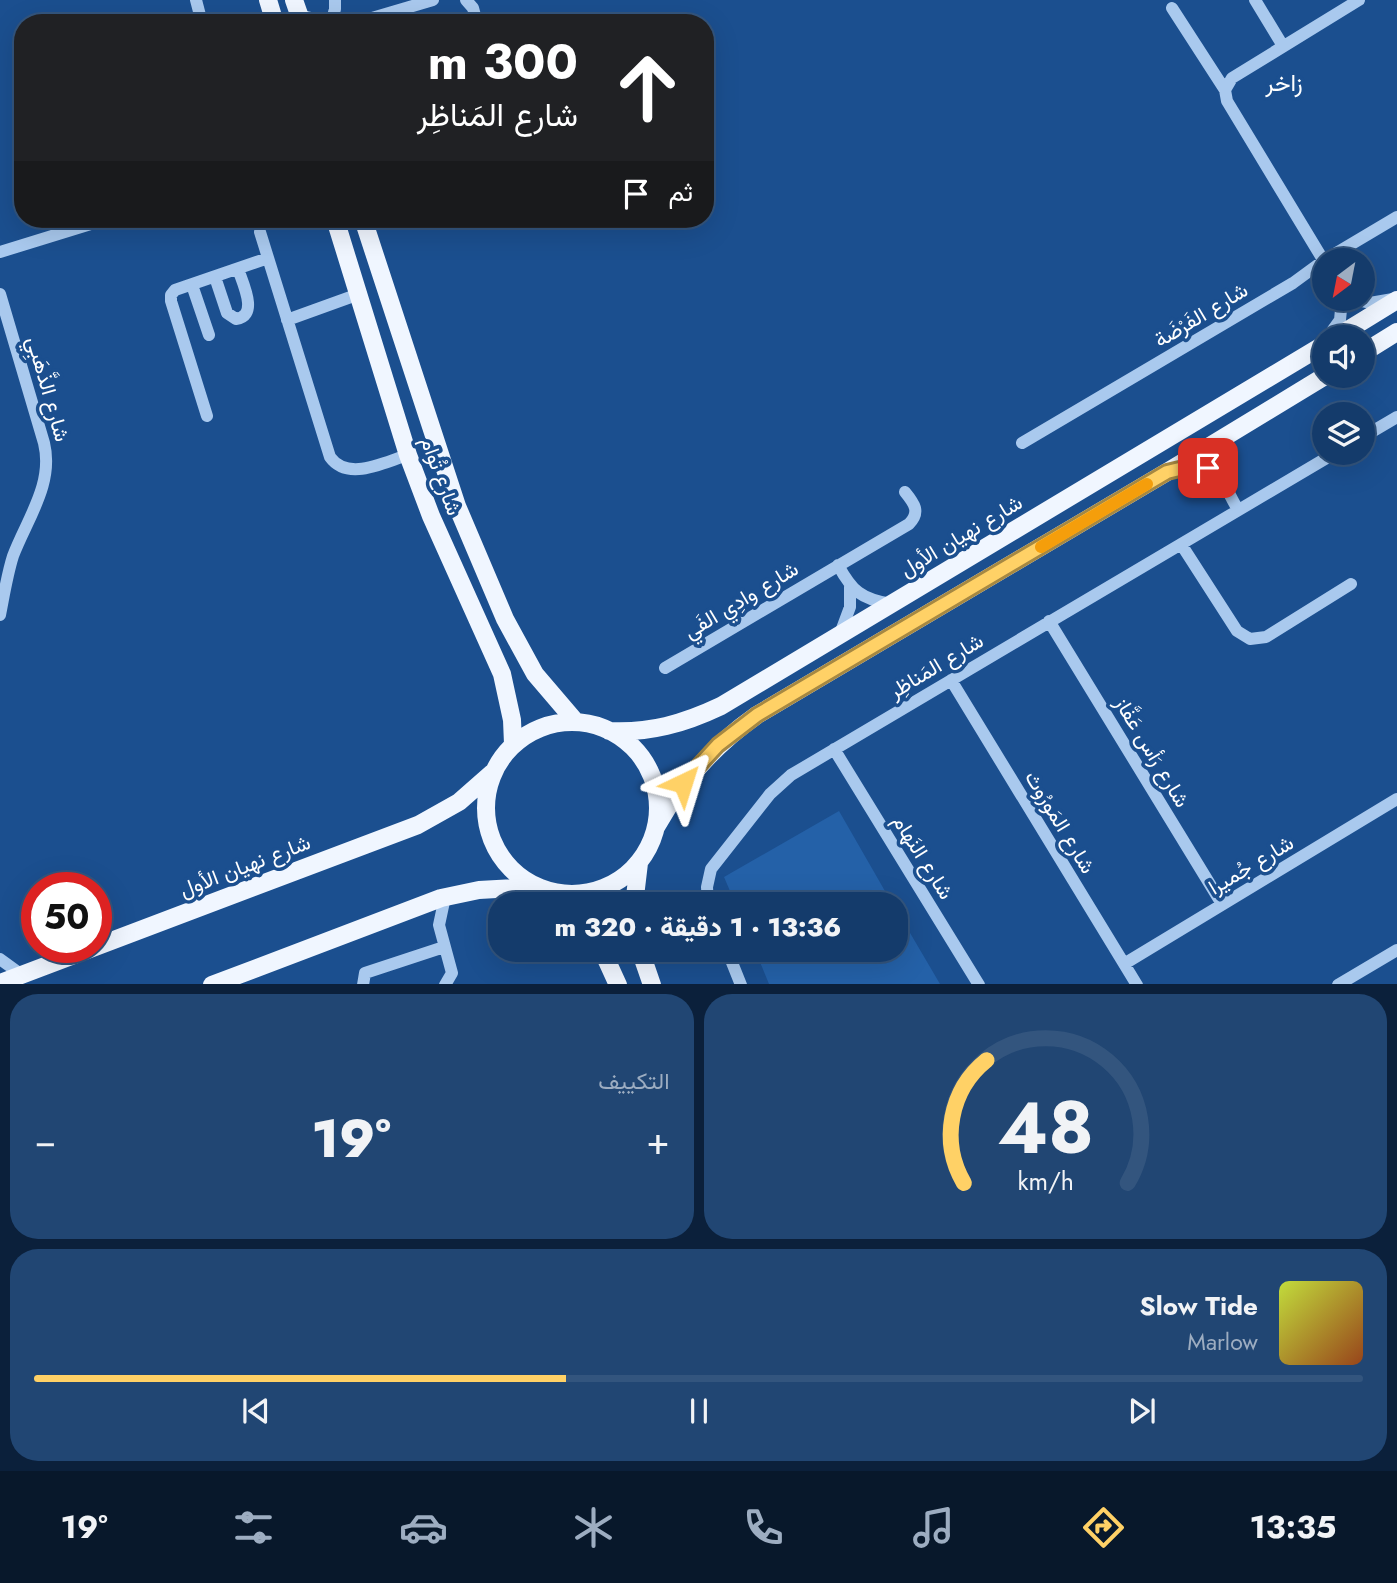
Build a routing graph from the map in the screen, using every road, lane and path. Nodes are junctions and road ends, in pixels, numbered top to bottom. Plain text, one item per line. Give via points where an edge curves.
1 (433, 0) edge
2 (1255, 0) edge
3 (1359, 0) edge
4 (1172, 8) dead end
5 (386, 14) edge
6 (1283, 46) junction
7 (1225, 90) junction
8 (1397, 217) edge
9 (78, 228) edge
10 (338, 228) edge
11 (366, 228) edge
12 (260, 232) dead end
13 (1316, 248) edge
14 (1347, 248) edge
15 (0, 252) edge
16 (268, 258) junction
17 (238, 269) junction
18 (1312, 270) edge
19 (215, 277) junction
20 (192, 285) junction
21 (0, 294) edge
22 (359, 294) junction
23 (1397, 299) edge
24 (1376, 302) edge
25 (287, 320) junction
26 (1353, 325) edge
27 (1397, 332) edge
28 (209, 335) dead end
29 (1375, 346) edge
30 (1312, 349) edge
31 (1312, 384) edge
32 (207, 416) dead end
33 (1397, 417) edge
34 (1237, 429) junction
35 (1375, 430) edge
36 (1022, 443) dead end
37 (408, 455) junction
38 (1315, 465) edge
39 (1167, 472) junction
40 (1221, 477) junction
41 (905, 492) dead end
42 (1238, 510) junction
43 (1181, 544) junction
44 (838, 565) junction
45 (1351, 584) dead end
46 (850, 587) junction
47 (891, 604) junction
48 (0, 615) edge
49 (1049, 621) junction
50 (839, 636) junction
51 (665, 668) dead end
52 (951, 680) junction
53 (576, 722) junction
54 (609, 731) junction
55 (513, 744) junction
56 (834, 749) junction
57 (494, 771) junction
58 (1397, 799) edge
59 (656, 827) junction
60 (639, 863) junction
61 (536, 887) junction
62 (547, 892) edge
63 (590, 892) edge
64 (636, 892) edge
65 (707, 892) edge
66 (445, 897) junction
67 (1222, 904) junction
68 (444, 947) junction
69 (1397, 950) edge
70 (0, 959) edge
71 (607, 962) edge
72 (644, 962) edge
73 (732, 962) edge
74 (1124, 964) junction
75 (22, 975) junction
76 (0, 984) edge
77 (215, 984) edge
78 (363, 984) edge
79 (446, 984) edge
80 (618, 984) edge
81 (652, 984) edge
82 (741, 984) edge
83 (978, 984) edge
84 (1136, 984) edge
85 (1341, 984) edge

1 - 5 street
2 - 6 street
3 - 6 street
4 - 7 street
6 - 7 street via 1232,78
7 - 13 street via 1227,101
8 - 14 street, شارع الفَرْضَة
9 - 15 street
10 - 22 main road, شارع تُوام
11 - 53 main road, شارع تُوام via 457,506 505,619 535,674
12 - 16 street
16 - 17 street
16 - 25 street
17 - 19 street
17 - 19 street via 249,309 239,319 228,313
18 - 36 street, شارع الفَرْضَة
19 - 20 street
20 - 28 street
20 - 32 street via 176,290 171,298
21 - 48 street, شارع الذَّهَبِي via 48,466 12,561
22 - 25 street
22 - 37 main road, شارع تُوام
23 - 24 street
23 - 26 main road, شارع نهيان الأول
25 - 37 street via 333,461 353,470
27 - 29 main road
30 - 47 main road, شارع نهيان الأول
31 - 34 main road
33 - 35 street
34 - 39 main road
34 - 40 street via 1219,454
37 - 55 main road, شارع تُوام via 430,516 502,674
38 - 42 street, شارع المَناظِر
39 - 40 street via 1197,466
39 - 59 main road via 737,728 700,763
40 - 42 street
41 - 44 street, شارع وادِي الفَي via 915,506 912,521
42 - 43 street, شارع المَناظِر
43 - 45 street via 1237,631 1250,639 1266,637
43 - 49 street, شارع المَناظِر
44 - 46 street
44 - 51 street, شارع وادِي الفَي
46 - 47 street
46 - 50 street
47 - 50 main road, شارع نهيان الأول
49 - 52 street, شارع المَناظِر
49 - 67 street, شارع رَأس عَفَّاز
50 - 54 main road, شارع نهيان الأول via 699,716 655,730
52 - 56 street, شارع المَناظِر
52 - 74 street, شارع المَورُوث
53 - 54 main road
53 - 55 main road via 543,727
54 - 59 main road via 632,747 649,771 657,798
55 - 57 main road
56 - 65 street, شارع المَناظِر via 770,794 711,869
56 - 83 street, شارع النَهام
57 - 61 main road via 485,809 492,841 509,868
57 - 75 main road, شارع نهيان الأول via 460,802 418,825
58 - 67 street, شارع جُميرا
59 - 60 main road
60 - 63 main road via 620,880
60 - 64 main road
61 - 62 main road
61 - 66 main road
66 - 68 street via 439,925
66 - 77 main road
67 - 74 street, شارع جُميرا
68 - 78 street via 365,973
68 - 79 street via 452,974
69 - 85 street
70 - 75 street
71 - 80 main road
72 - 81 main road
73 - 82 street
74 - 84 street, شارع المَورُوث
75 - 76 main road, شارع نهيان الأول

